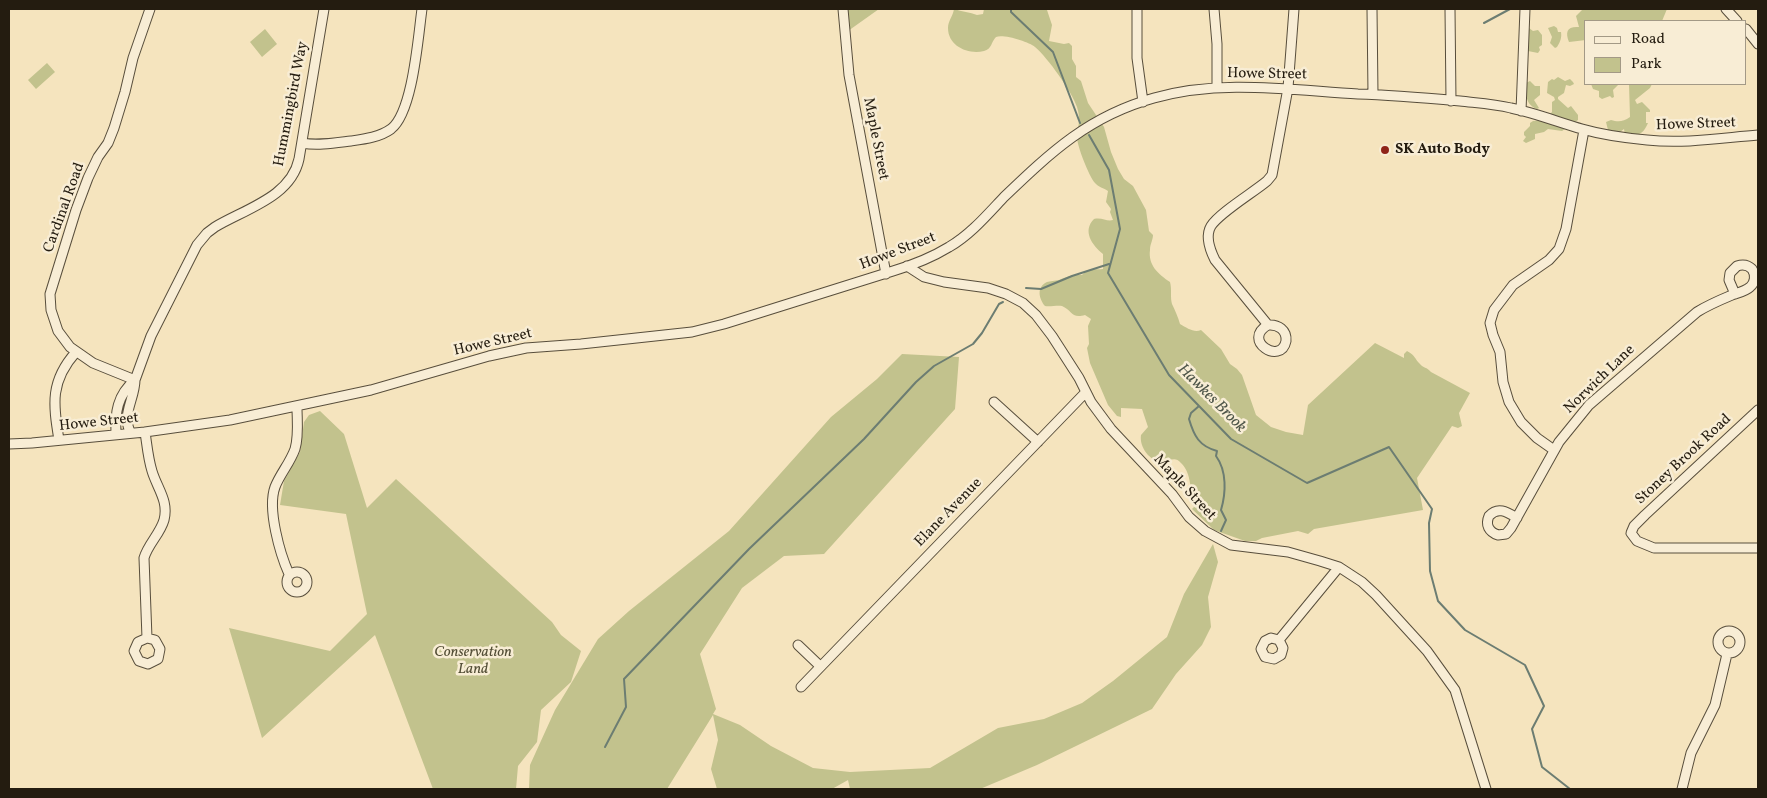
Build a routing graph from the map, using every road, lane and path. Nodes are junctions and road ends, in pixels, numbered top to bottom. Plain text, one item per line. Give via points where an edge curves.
1 (150, 9) edge
2 (324, 9) edge
3 (422, 9) edge
4 (843, 9) edge
5 (1137, 9) edge
6 (1214, 9) edge
7 (1294, 9) edge
8 (1372, 9) edge
9 (1450, 9) edge
10 (1524, 9) edge
11 (1726, 9) edge
12 (1737, 20) edge
13 (1747, 30) edge
14 (1758, 44) edge
15 (1217, 88) junction
16 (1288, 88) junction
17 (1372, 94) junction
18 (1451, 101) junction
19 (1143, 102) junction
20 (1521, 110) junction
21 (1584, 130) junction
22 (1758, 136) edge
23 (302, 143) junction
24 (907, 266) junction
25 (886, 274) junction
26 (1735, 294) dead end
27 (1268, 326) dead end
28 (76, 352) junction
29 (135, 380) junction
30 (1086, 392) junction
31 (994, 402) dead end
32 (297, 407) junction
33 (1758, 410) edge
34 (130, 432) junction
35 (145, 432) junction
36 (116, 434) junction
37 (59, 440) junction
38 (1038, 442) junction
39 (9, 444) edge
40 (1554, 450) junction
41 (1517, 518) dead end
42 (1758, 548) edge
43 (1339, 568) junction
44 (290, 574) dead end
45 (147, 638) dead end
46 (1279, 640) dead end
47 (798, 644) dead end
48 (1727, 654) dead end
49 (820, 666) junction
50 (801, 687) dead end
51 (1486, 789) edge
52 (1682, 789) edge

1 - 28 street, Cardinal Road via 114,128 88,178 50,294 58,330
2 - 23 street, Hummingbird Way
3 - 23 street via 408,97 403,114 393,128 365,139
4 - 25 street, Maple Street via 849,75
5 - 19 street via 1137,58
6 - 15 street
7 - 16 street
8 - 17 street
9 - 18 street
10 - 20 street
11 - 12 street
13 - 14 street
15 - 16 street, Howe Street
15 - 19 street, Howe Street via 1180,92
16 - 17 street, Howe Street
16 - 27 street via 1272,175 1211,226 1208,236 1215,260
17 - 18 street, Howe Street
18 - 20 street, Howe Street
19 - 24 street, Howe Street via 1109,114 1074,134 963,237 950,247
20 - 21 street, Howe Street
21 - 22 street, Howe Street via 1669,142
21 - 40 street via 1562,243 1556,254 1509,290 1494,310 1490,322 1512,407 1528,430
23 - 29 street, Hummingbird Way via 295,173 282,190 215,227 197,245 152,336
24 - 25 street, Howe Street
24 - 30 street, Maple Street via 924,277 988,288 1023,303 1052,336
25 - 32 street, Howe Street via 692,332 526,348
26 - 40 street, Norwich Lane via 1697,312 1612,383 1589,405
28 - 29 street, Cardinal Road via 93,364
28 - 37 street via 62,370 55,390
29 - 34 street, Hummingbird Way via 127,420
29 - 36 street, Hummingbird Way via 117,408
30 - 38 street, Elane Avenue
30 - 43 street, Maple Street via 1111,430 1205,531 1231,545 1288,552
31 - 38 street
32 - 35 street, Howe Street
32 - 44 street via 296,447 275,488 273,510 283,560
33 - 42 street, Stoney Brook Road via 1644,515 1631,533 1636,541 1654,548
34 - 35 street, Howe Street
34 - 36 street, Howe Street
35 - 45 street via 150,463 165,511 162,525 144,558
36 - 37 street, Howe Street
37 - 39 street, Howe Street
38 - 49 street, Elane Avenue
40 - 41 street, Norwich Lane
43 - 46 street
43 - 51 street, Maple Street via 1362,582 1382,601 1443,671 1460,703
47 - 49 street
48 - 52 street via 1715,705 1693,747
49 - 50 street, Elane Avenue

